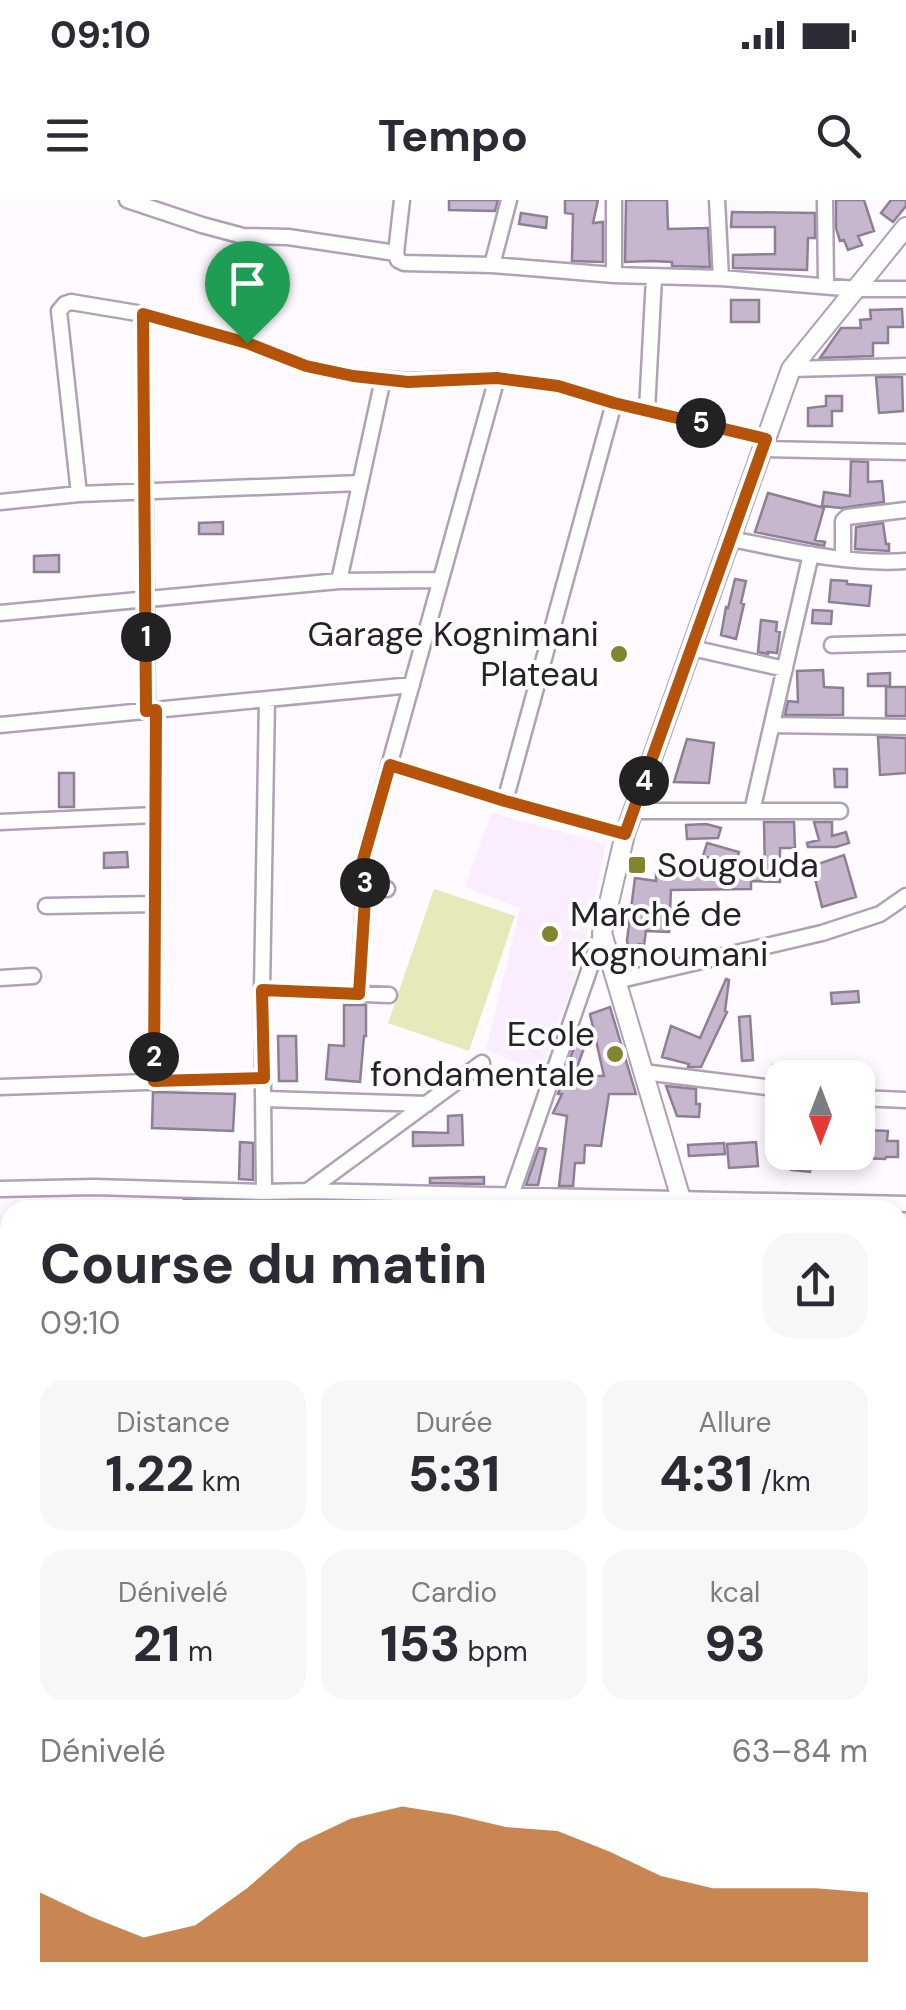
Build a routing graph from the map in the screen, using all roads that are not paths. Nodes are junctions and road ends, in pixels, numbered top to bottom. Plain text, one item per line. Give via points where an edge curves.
1 (127, 200) edge
2 (402, 200) edge
3 (508, 200) edge
4 (614, 200) edge
5 (717, 200) edge
6 (825, 200) edge
7 (903, 234) edge
8 (396, 253) junction
9 (492, 265) junction
10 (614, 276) junction
11 (654, 277) junction
12 (720, 278) junction
13 (826, 286) junction
14 (906, 288) edge
15 (856, 289) junction
16 (143, 314) junction
17 (906, 366) edge
18 (791, 369) junction
19 (497, 378) junction
20 (383, 379) junction
21 (614, 403) junction
22 (648, 410) junction
23 (764, 444) junction
24 (906, 452) edge
25 (360, 484) junction
26 (146, 492) junction
27 (79, 494) junction
28 (0, 502) edge
29 (906, 510) edge
30 (730, 539) junction
31 (811, 554) junction
32 (843, 559) junction
33 (906, 561) edge
34 (440, 580) junction
35 (338, 582) junction
36 (146, 600) junction
37 (0, 613) edge
38 (906, 643) edge
39 (832, 645) dead end
40 (692, 648) junction
41 (785, 668) junction
42 (412, 685) junction
43 (267, 699) junction
44 (151, 710) junction
45 (0, 725) edge
46 (772, 726) junction
47 (906, 727) edge
48 (390, 765) junction
49 (505, 801) junction
50 (633, 811) junction
51 (752, 811) junction
52 (840, 811) dead end
53 (155, 816) junction
54 (0, 822) edge
55 (625, 834) junction
56 (366, 883) junction
57 (387, 889) dead end
58 (906, 896) edge
59 (155, 904) junction
60 (46, 906) dead end
61 (602, 934) junction
62 (33, 976) dead end
63 (0, 978) edge
64 (616, 982) junction
65 (262, 990) junction
66 (359, 994) junction
67 (389, 995) dead end
68 (482, 1063) dead end
69 (643, 1072) junction
70 (264, 1078) junction
71 (154, 1081) junction
72 (0, 1087) edge
73 (765, 1087) edge
74 (265, 1099) junction
75 (875, 1099) edge
76 (906, 1100) edge
77 (426, 1104) junction
78 (0, 1189) edge
79 (308, 1191) junction
80 (264, 1192) junction
81 (458, 1200) edge
82 (509, 1200) edge
83 (679, 1200) edge

1 - 8 street via 242,236
2 - 8 street
3 - 9 street
4 - 10 street
5 - 12 street
6 - 13 street
7 - 15 street
8 - 9 street via 404,263
9 - 10 street
10 - 11 street
11 - 12 street
11 - 22 street
12 - 13 street
13 - 15 street
14 - 15 street
15 - 18 street
16 - 20 street via 306,366
16 - 26 street
16 - 27 street via 70,302 59,312
17 - 18 street
18 - 23 street
19 - 20 street
19 - 21 street
19 - 34 street
20 - 25 street
21 - 22 street
21 - 49 street
22 - 23 street
23 - 24 street
23 - 30 street
25 - 26 street
25 - 35 street
26 - 27 street
26 - 36 street
27 - 28 street
29 - 32 street via 843,520
30 - 31 street
30 - 40 street
31 - 32 street
31 - 41 street
32 - 33 street
34 - 35 street
34 - 42 street
35 - 36 street
36 - 37 street
36 - 44 street
38 - 39 street
40 - 41 street
40 - 50 street
41 - 46 street
42 - 43 street
42 - 48 street
43 - 44 street
43 - 65 street
44 - 45 street
44 - 53 street
46 - 47 street
46 - 51 street
48 - 49 street
48 - 56 street via 357,881
49 - 55 street
50 - 51 street
50 - 55 street
51 - 52 street
53 - 54 street
53 - 59 street
55 - 61 street
56 - 57 street
56 - 66 street
58 - 64 street via 880,914 822,933
59 - 60 street
59 - 71 street
61 - 64 street
61 - 82 street
62 - 63 street
64 - 69 street
65 - 66 street
65 - 70 street
66 - 67 street
68 - 77 street
69 - 73 street
69 - 83 street
70 - 71 street
70 - 74 street
71 - 72 street
74 - 77 street
74 - 80 street
75 - 76 street
77 - 79 street
78 - 80 street
79 - 80 street
79 - 81 street

